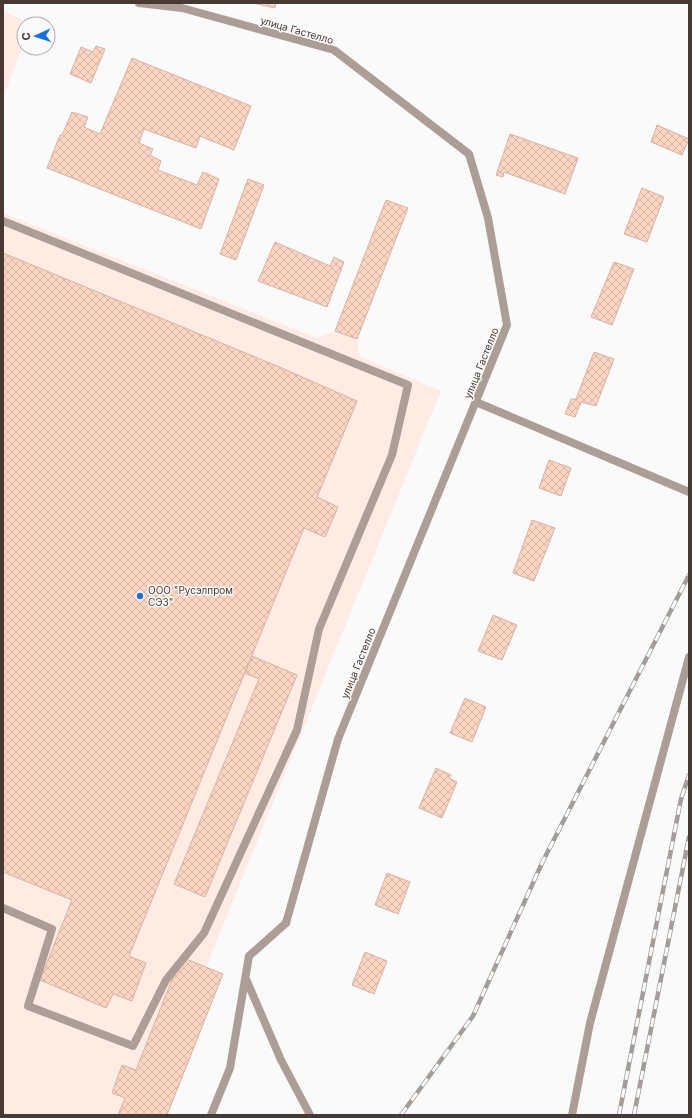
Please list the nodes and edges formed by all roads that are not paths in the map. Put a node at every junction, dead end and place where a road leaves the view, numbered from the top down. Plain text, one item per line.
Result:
1 (139, 3) edge
2 (3, 221) edge
3 (476, 402) junction
4 (689, 492) edge
5 (689, 657) edge
6 (3, 908) edge
7 (245, 978) junction
8 (211, 1115) edge
9 (310, 1115) edge
10 (572, 1115) edge

1 - 3 street, улица Гастелло
2 - 6 street
3 - 4 street
3 - 7 street, улица Гастелло
5 - 10 street
7 - 8 street
7 - 9 street

